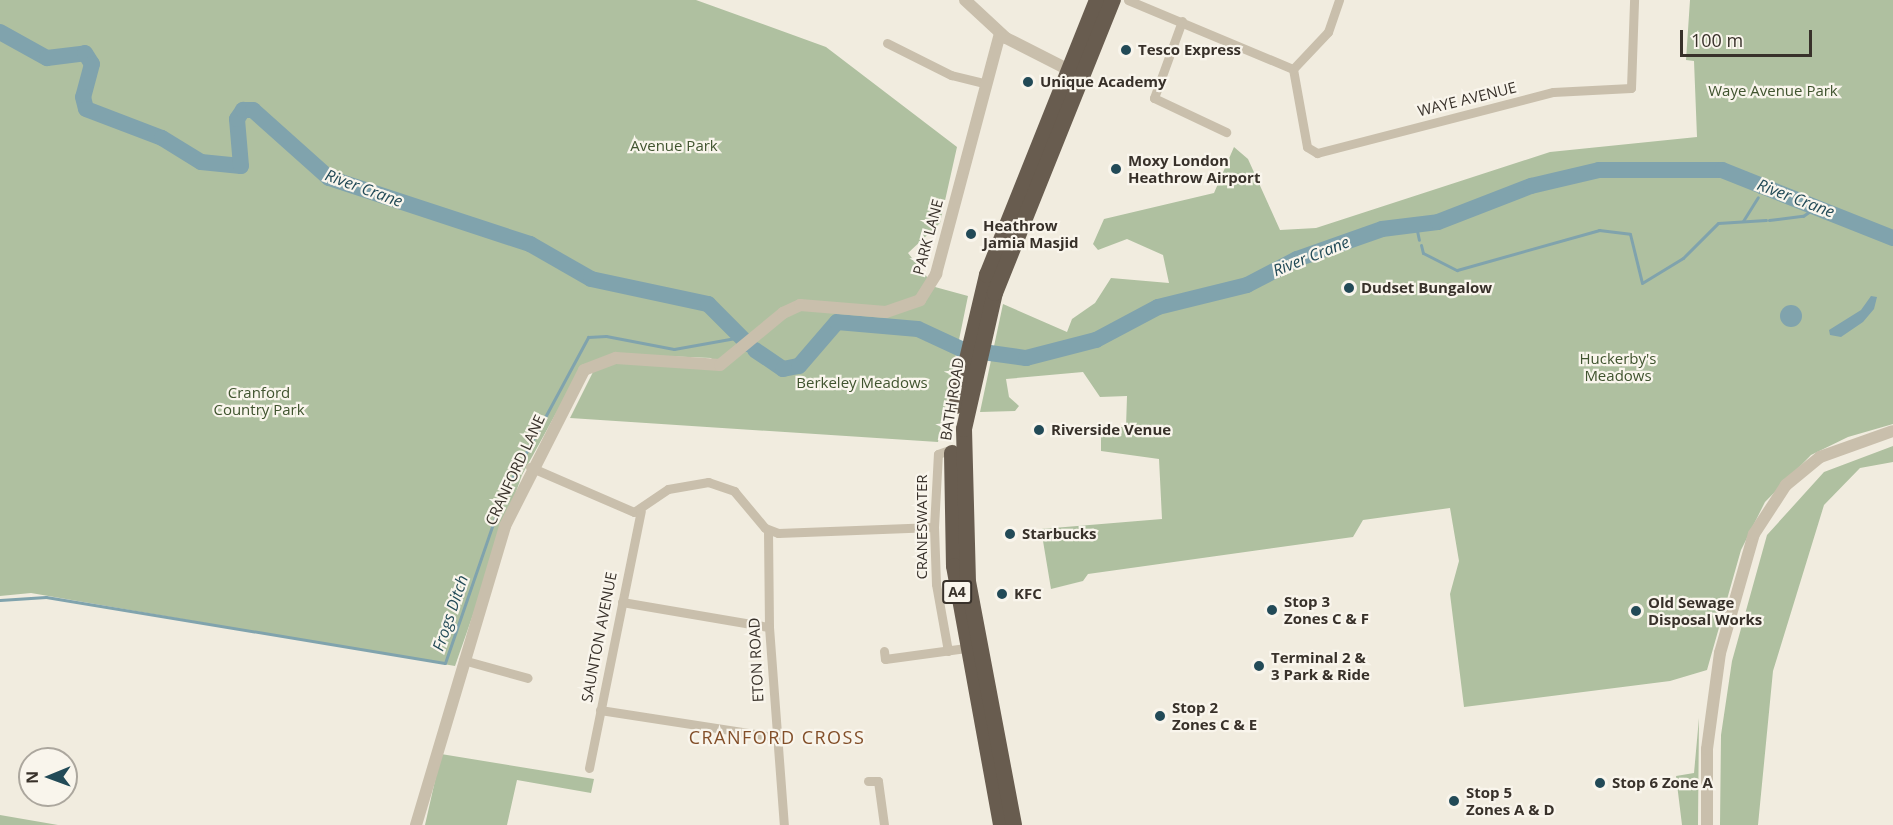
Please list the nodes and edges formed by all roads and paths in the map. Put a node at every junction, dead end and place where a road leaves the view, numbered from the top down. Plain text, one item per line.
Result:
1 (965, 0) edge
2 (1097, 0) edge
3 (1113, 0) edge
4 (1128, 0) edge
5 (1339, 0) edge
6 (1634, 0) edge
7 (1182, 21) junction
8 (1000, 33) junction
9 (887, 43) dead end
10 (1293, 69) junction
11 (1068, 70) junction
12 (983, 83) junction
13 (1226, 132) dead end
14 (978, 327) junction
15 (970, 358) junction
16 (720, 365) joint
17 (1893, 431) edge
18 (952, 449) junction
19 (530, 467) junction
20 (641, 511) junction
21 (934, 527) junction
22 (768, 531) junction
23 (622, 602) junction
24 (769, 627) junction
25 (974, 646) junction
26 (948, 651) junction
27 (885, 659) dead end
28 (463, 660) junction
29 (528, 678) dead end
30 (600, 710) junction
31 (775, 737) junction
32 (589, 768) dead end
33 (868, 781) dead end
34 (416, 825) edge
35 (784, 825) edge
36 (884, 825) edge
37 (1001, 825) edge
38 (1014, 825) edge
39 (1707, 825) edge

1 - 8 street
2 - 11 highway, BATH ROAD / A4
3 - 14 highway, BATH ROAD / A4
4 - 7 street
5 - 10 street
6 - 10 street, WAYE AVENUE
7 - 10 street
7 - 13 street
8 - 11 street
8 - 12 street, PARK LANE
9 - 12 street
11 - 14 highway, BATH ROAD / A4
12 - 16 street, PARK LANE
14 - 15 highway, BATH ROAD / A4
15 - 18 highway, BATH ROAD / A4
15 - 25 highway, BATH ROAD / A4
16 - 19 street, CRANFORD LANE
17 - 39 street
18 - 21 street, CRANESWATER
18 - 25 highway, BATH ROAD / A4
19 - 20 street
19 - 28 street, CRANFORD LANE
20 - 22 street
20 - 23 street, SAUNTON AVENUE
21 - 22 street
21 - 26 street, CRANESWATER
22 - 24 street, ETON ROAD
23 - 24 street
23 - 30 street, SAUNTON AVENUE
24 - 31 street, ETON ROAD
25 - 26 street
25 - 37 highway, BATH ROAD / A4
25 - 38 highway, BATH ROAD / A4
26 - 27 street
28 - 29 street
28 - 34 street, CRANFORD LANE
30 - 31 street
30 - 32 street, SAUNTON AVENUE
31 - 35 street, ETON ROAD
33 - 36 street

